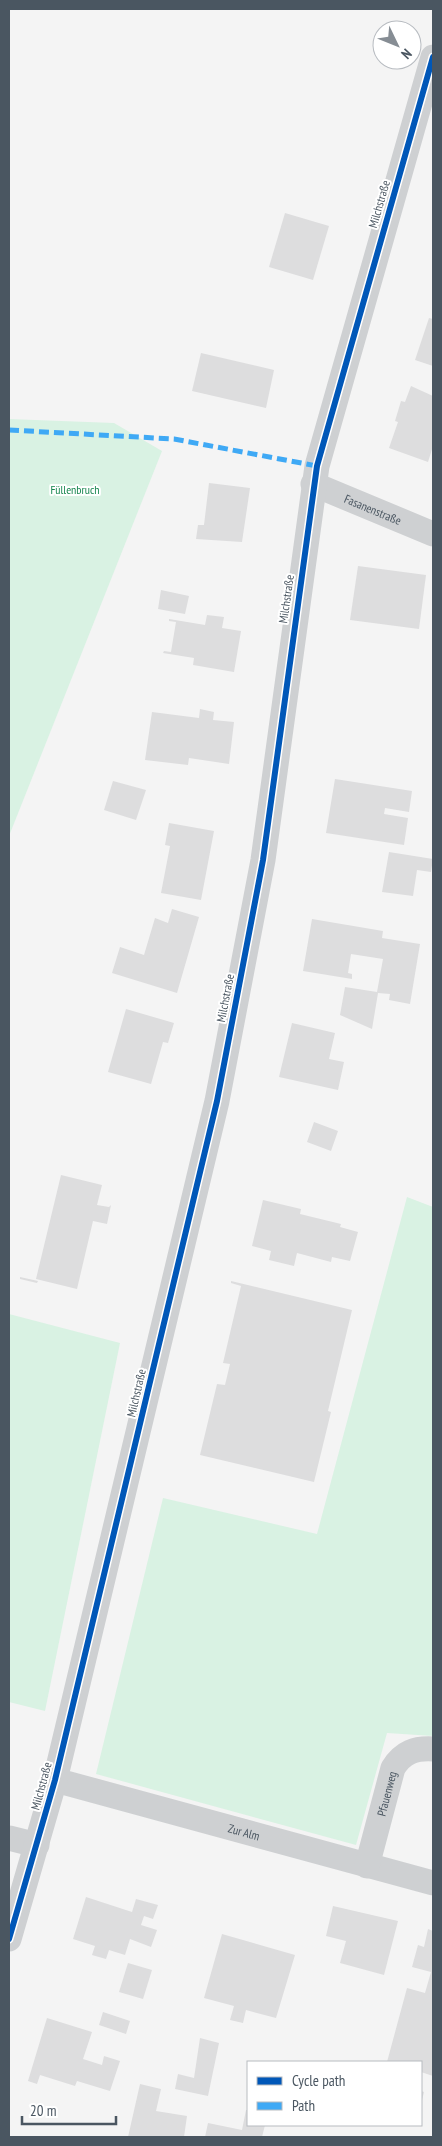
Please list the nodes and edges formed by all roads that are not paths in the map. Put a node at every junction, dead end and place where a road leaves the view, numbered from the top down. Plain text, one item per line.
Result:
1 (433, 57) edge
2 (313, 484) junction
3 (433, 534) edge
4 (433, 1749) edge
5 (55, 1780) junction
6 (9, 1838) edge
7 (37, 1845) junction
8 (367, 1866) junction
9 (433, 1884) edge
10 (9, 1939) edge

1 - 2 street, Milchstraße
2 - 3 street, Fasanenstraße
2 - 5 street, Milchstraße
4 - 8 street, Pfauenweg
5 - 7 street, Milchstraße
5 - 8 street, Zur Alm
6 - 7 street
7 - 10 street, Milchstraße
8 - 9 street, Zur Alm

